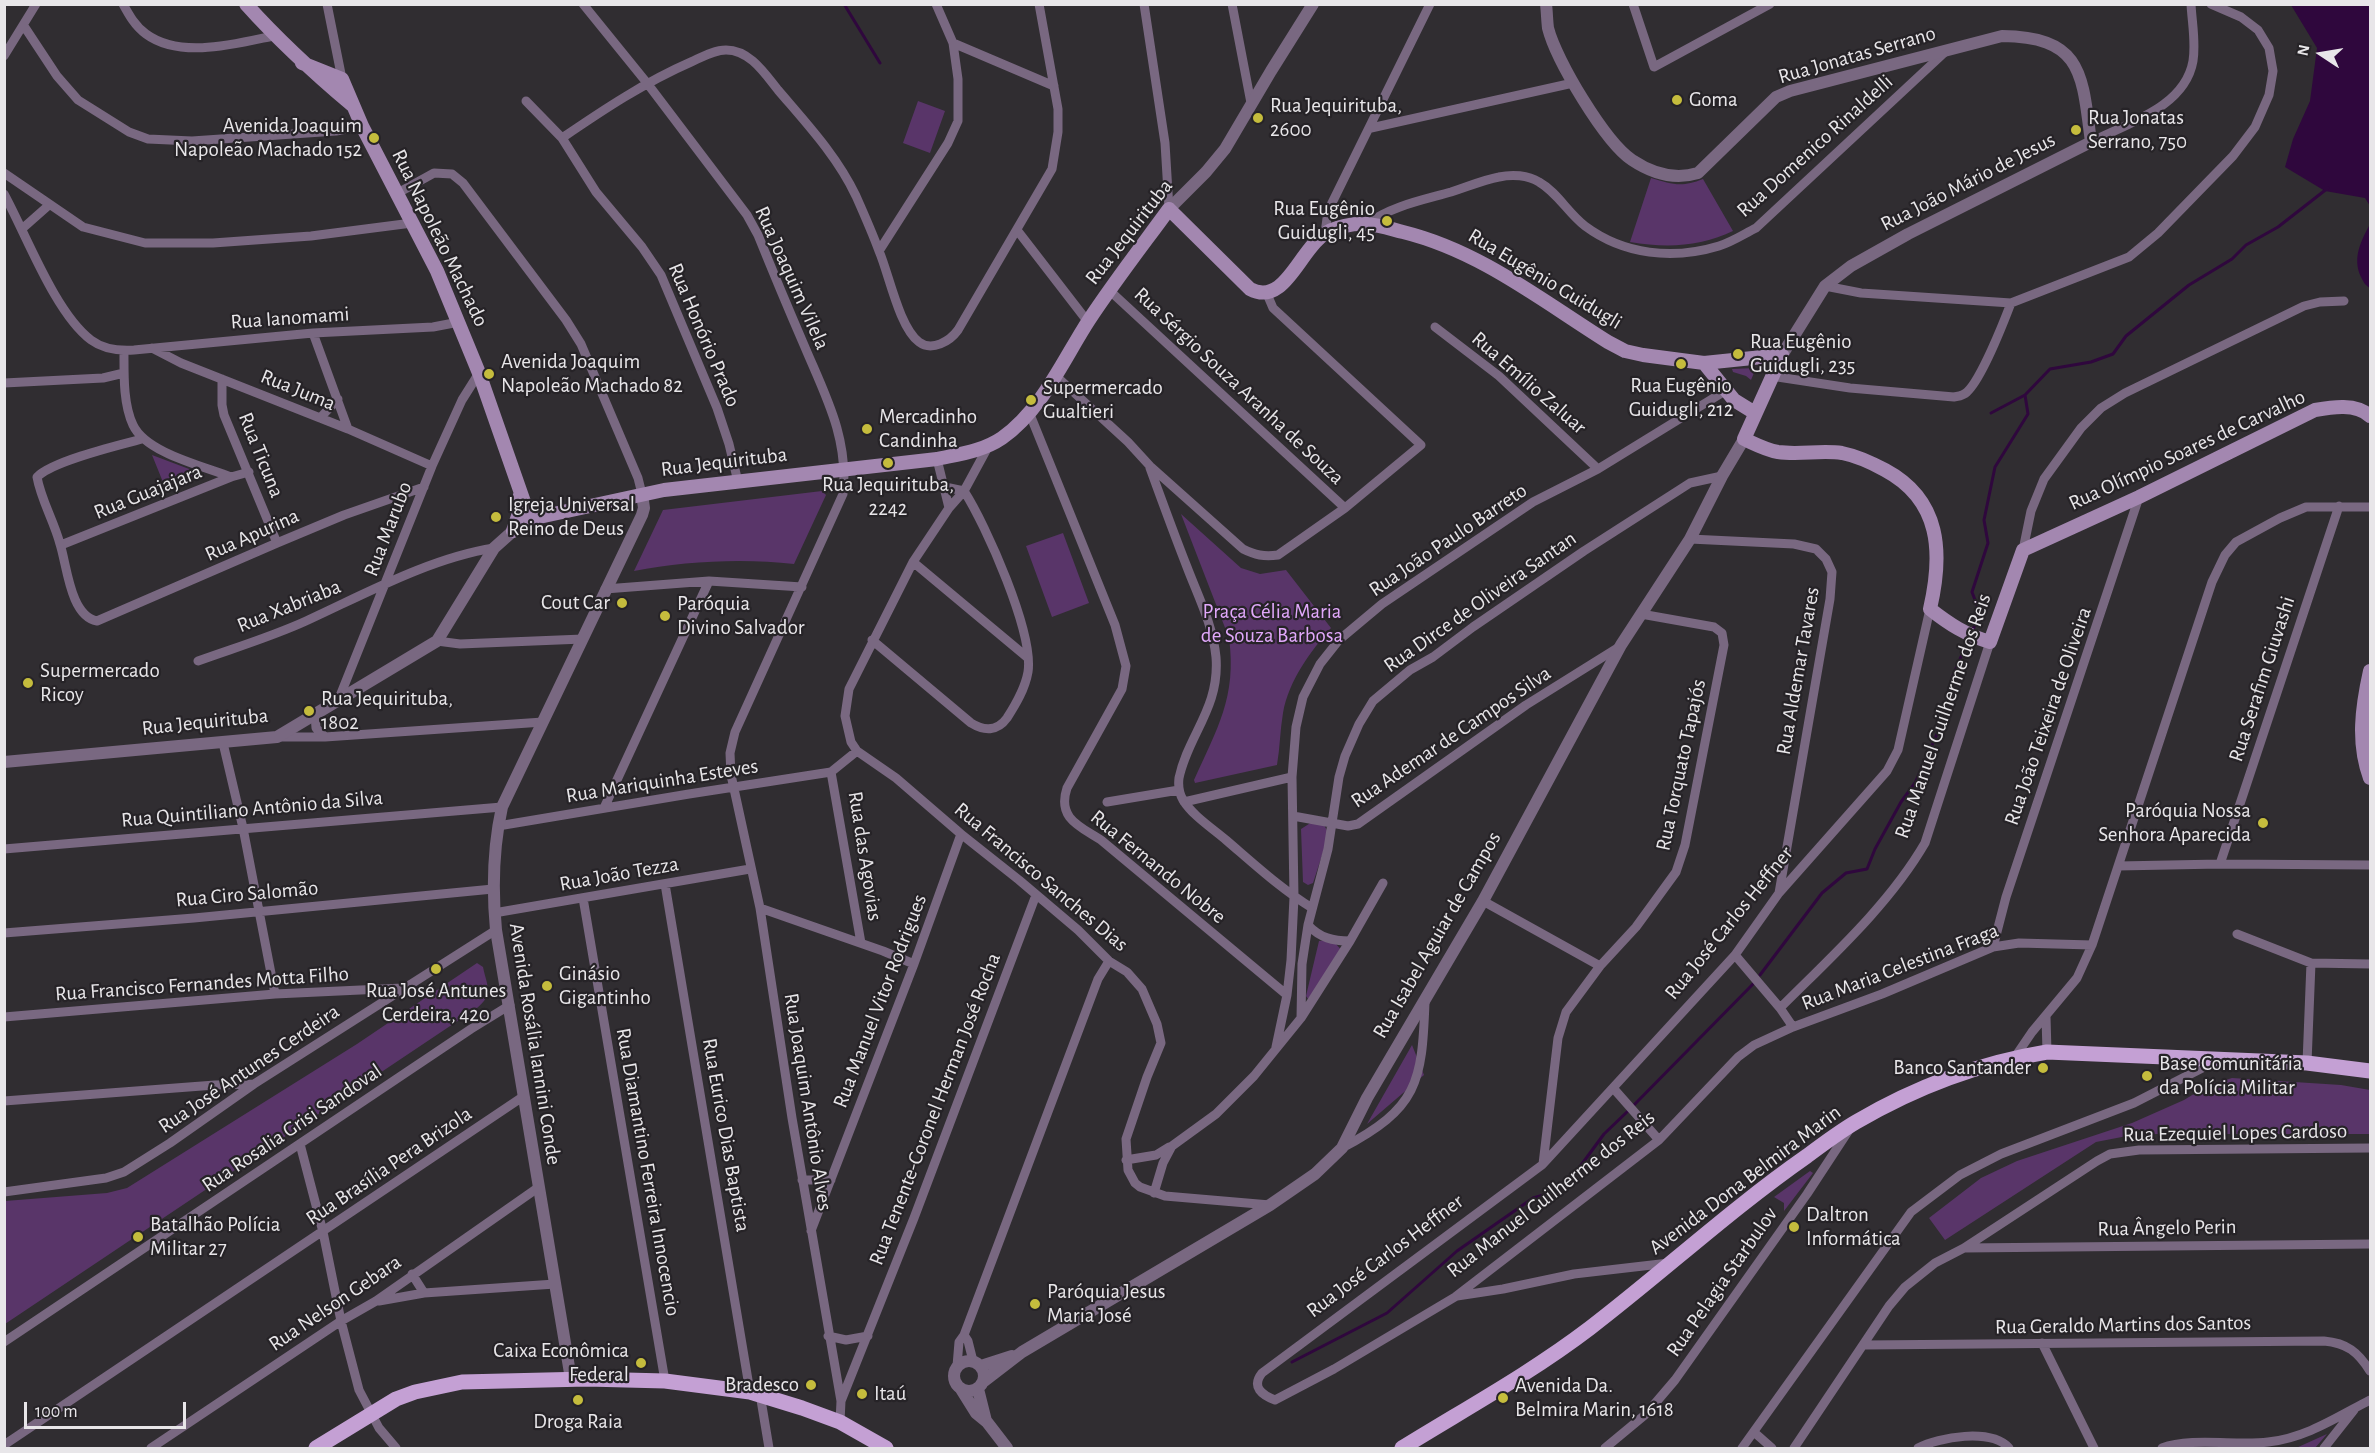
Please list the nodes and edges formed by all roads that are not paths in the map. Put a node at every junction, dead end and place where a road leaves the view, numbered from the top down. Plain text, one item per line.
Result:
1 (36, 4) edge
2 (123, 4) edge
3 (246, 4) edge
4 (327, 4) edge
5 (583, 4) edge
6 (936, 4) edge
7 (1039, 4) edge
8 (1144, 4) edge
9 (1232, 4) edge
10 (1313, 4) edge
11 (1430, 4) edge
12 (1546, 4) edge
13 (1633, 4) edge
14 (1770, 4) edge
15 (2191, 4) edge
16 (2211, 4) edge
17 (24, 26) junction
18 (273, 36) junction
19 (953, 43) junction
20 (1949, 48) junction
21 (4, 56) edge
22 (302, 63) junction
23 (342, 79) junction
24 (647, 83) junction
25 (1573, 83) junction
26 (1054, 86) junction
27 (526, 101) dead end
28 (1251, 104) junction
29 (354, 106) junction
30 (362, 126) junction
31 (1371, 128) junction
32 (562, 138) junction
33 (2091, 142) junction
34 (4, 173) edge
35 (4, 194) edge
36 (396, 194) junction
37 (49, 205) junction
38 (1170, 209) junction
39 (412, 223) junction
40 (1367, 224) junction
41 (23, 228) junction
42 (1017, 230) junction
43 (1325, 233) junction
44 (879, 251) junction
45 (1825, 286) junction
46 (1109, 290) junction
47 (1268, 294) junction
48 (2344, 301) dead end
49 (2011, 303) junction
50 (459, 322) junction
51 (1088, 322) junction
52 (1435, 327) dead end
53 (313, 333) junction
54 (152, 348) junction
55 (124, 351) junction
56 (1782, 355) junction
57 (1704, 363) junction
58 (124, 373) junction
59 (479, 373) junction
60 (1056, 376) junction
61 (1771, 376) junction
62 (222, 380) junction
63 (4, 383) edge
64 (1725, 391) junction
65 (338, 399) junction
66 (1029, 412) junction
67 (1755, 413) junction
68 (2370, 416) edge
69 (320, 418) junction
70 (348, 429) junction
71 (142, 439) junction
72 (1744, 439) junction
73 (989, 445) junction
74 (937, 459) junction
75 (432, 466) junction
76 (1150, 466) junction
77 (1598, 469) junction
78 (845, 470) junction
79 (249, 472) junction
80 (1722, 476) junction
81 (231, 477) junction
82 (738, 482) junction
83 (424, 486) junction
84 (945, 487) junction
85 (520, 490) junction
86 (964, 491) junction
87 (642, 494) junction
88 (2139, 497) junction
89 (2338, 506) junction
90 (2370, 507) edge
91 (949, 508) junction
92 (1345, 508) junction
93 (531, 519) junction
94 (513, 531) junction
95 (1690, 539) junction
96 (277, 543) junction
97 (61, 546) junction
98 (494, 548) junction
99 (2023, 550) junction
100 (913, 562) junction
101 (709, 581) junction
102 (386, 584) junction
103 (802, 586) junction
104 (605, 589) junction
105 (1930, 609) junction
106 (1641, 614) junction
107 (583, 639) junction
108 (873, 640) junction
109 (437, 641) junction
110 (1990, 642) junction
111 (1621, 645) junction
112 (1028, 658) junction
113 (198, 661) dead end
114 (2370, 671) edge
115 (338, 701) junction
116 (315, 715) junction
117 (543, 722) junction
118 (278, 737) junction
119 (325, 737) junction
120 (223, 743) junction
121 (857, 751) junction
122 (4, 762) edge
123 (831, 772) junction
124 (1292, 777) junction
125 (2370, 778) edge
126 (733, 787) junction
127 (1179, 790) junction
128 (1107, 802) dead end
129 (1185, 802) junction
130 (502, 807) junction
131 (604, 808) junction
132 (1293, 816) junction
133 (1332, 822) junction
134 (498, 826) junction
135 (243, 828) junction
136 (961, 834) junction
137 (4, 849) edge
138 (2220, 864) junction
139 (2370, 865) edge
140 (2118, 866) junction
141 (750, 869) junction
142 (1383, 883) dead end
143 (665, 884) junction
144 (493, 889) junction
145 (1779, 893) junction
146 (1036, 895) junction
147 (1294, 897) junction
148 (583, 898) junction
149 (1483, 901) junction
150 (760, 908) junction
151 (1312, 908) junction
152 (258, 910) junction
153 (494, 913) junction
154 (1308, 925) junction
155 (496, 930) junction
156 (4, 933) edge
157 (2237, 934) dead end
158 (1350, 941) junction
159 (861, 943) junction
160 (2092, 945) junction
161 (1993, 947) junction
162 (1735, 956) junction
163 (1109, 961) junction
164 (2311, 963) junction
165 (914, 964) junction
166 (2370, 964) edge
167 (1600, 966) junction
168 (403, 988) junction
169 (275, 994) junction
170 (1287, 994) junction
171 (1425, 1002) junction
172 (510, 1005) junction
173 (1780, 1008) junction
174 (4, 1017) edge
175 (2046, 1017) junction
176 (1300, 1018) junction
177 (1793, 1027) junction
178 (1276, 1047) junction
179 (2047, 1052) junction
180 (2015, 1057) junction
181 (2219, 1059) junction
182 (2307, 1063) junction
183 (2370, 1066) edge
184 (2348, 1067) junction
185 (2370, 1071) edge
186 (254, 1084) junction
187 (1614, 1089) junction
188 (524, 1096) junction
189 (4, 1101) edge
190 (1854, 1123) junction
191 (1659, 1140) junction
192 (300, 1144) junction
193 (1172, 1146) junction
194 (1342, 1148) junction
195 (2370, 1148) edge
196 (1126, 1160) junction
197 (1542, 1165) junction
198 (802, 1180) junction
199 (831, 1180) junction
200 (539, 1187) junction
201 (4, 1192) edge
202 (1154, 1193) junction
203 (1270, 1205) junction
204 (323, 1232) junction
205 (811, 1232) junction
206 (2370, 1244) edge
207 (1964, 1248) junction
208 (1669, 1263) junction
209 (412, 1274) junction
210 (555, 1284) junction
211 (424, 1293) junction
212 (1455, 1297) junction
213 (376, 1301) junction
214 (341, 1321) junction
215 (964, 1335) junction
216 (828, 1336) junction
217 (868, 1336) junction
218 (4, 1342) edge
219 (2042, 1343) junction
220 (1864, 1345) junction
221 (1022, 1352) junction
222 (977, 1363) junction
223 (957, 1366) junction
224 (2370, 1371) edge
225 (571, 1379) junction
226 (665, 1381) junction
227 (980, 1386) junction
228 (961, 1389) junction
229 (755, 1393) junction
230 (1275, 1400) joint
231 (2370, 1400) edge
232 (841, 1401) junction
233 (2356, 1407) junction
234 (371, 1415) junction
235 (840, 1422) junction
236 (987, 1422) junction
237 (1755, 1433) junction
238 (4, 1445) edge
239 (2266, 1445) edge
240 (327, 1446) edge
241 (151, 1449) edge
242 (396, 1449) edge
243 (769, 1449) edge
244 (886, 1449) edge
245 (1007, 1449) edge
246 (1402, 1449) edge
247 (1605, 1449) edge
248 (1742, 1449) edge
249 (1772, 1449) edge
250 (1794, 1449) edge
251 (1918, 1449) edge
252 (2009, 1449) edge
253 (2094, 1449) edge
254 (2162, 1449) edge
255 (2324, 1449) edge

1 - 17 street
2 - 18 street
3 - 18 main road
4 - 23 street
5 - 24 street, Rua Joaquim Vilela
6 - 19 street
7 - 26 street
8 - 38 street
9 - 28 street
10 - 28 street, Rua Jequirituba
11 - 31 street
12 - 25 street, Rua Jonatas Serrano
13 - 14 street
15 - 33 street, Rua João Mário de Jesus
16 - 49 street
17 - 21 street
17 - 30 street
18 - 22 main road
19 - 26 street
19 - 44 street
20 - 25 street, Rua Jonatas Serrano
20 - 33 street, Rua Jonatas Serrano
20 - 40 street, Rua Domenico Rinaldelli
22 - 23 main road
22 - 29 main road
23 - 29 main road, Rua Napoleão Machado
24 - 32 street
24 - 44 street
24 - 78 street, Rua Joaquim Vilela
25 - 31 street
26 - 42 street
27 - 32 street, Rua Honório Prado
28 - 38 street, Rua Jequirituba
29 - 30 main road, Rua Napoleão Machado
30 - 36 main road, Rua Napoleão Machado
31 - 43 street
32 - 82 street, Rua Honório Prado
33 - 45 street, Rua João Mário de Jesus
34 - 37 street
35 - 41 street
36 - 39 main road, Rua Napoleão Machado
36 - 87 street
37 - 39 street
37 - 41 street
38 - 46 main road, Rua Jequirituba
38 - 47 main road
39 - 50 main road, Rua Napoleão Machado
40 - 43 main road
40 - 57 main road, Rua Eugênio Guidugli
41 - 55 street
42 - 44 street
42 - 51 street
43 - 47 main road
45 - 49 street
45 - 56 street, Rua João Mário de Jesus
46 - 51 main road, Rua Jequirituba
46 - 92 street, Rua Sérgio Souza Aranha de Souza
47 - 92 street
48 - 99 street, Rua Manuel Guilherme dos Reis
49 - 61 street
50 - 53 street, Rua Ianomami
50 - 59 main road, Rua Napoleão Machado
51 - 60 main road, Rua Jequirituba
52 - 77 street, Rua Emílio Zaluar
53 - 54 street, Rua Ianomami
53 - 65 street
54 - 55 street, Rua Ianomami
54 - 62 street, Rua Juma
55 - 58 street
56 - 57 main road, Rua Eugênio Guidugli
56 - 61 main road, Rua João Mário de Jesus
57 - 64 main road
58 - 63 street
58 - 71 street
59 - 75 street, Rua Marubo
59 - 85 main road, Rua Napoleão Machado
60 - 66 main road, Rua Jequirituba
60 - 76 street
61 - 67 main road, Rua João Mário de Jesus
62 - 69 street, Rua Juma
62 - 79 street, Rua Ticuna
64 - 67 main road
64 - 77 street, Rua João Paulo Barreto
65 - 69 street
65 - 70 street
66 - 73 main road, Rua Jequirituba
66 - 170 street, Rua Fernando Nobre
67 - 72 main road, Rua Isabel Aguiar de Campos
68 - 88 main road, Rua Olímpio Soares de Carvalho
69 - 70 street, Rua Juma
70 - 75 street, Rua Juma
71 - 81 street
71 - 97 street
72 - 80 street, Rua Isabel Aguiar de Campos
72 - 105 main road, Rua José Carlos Heffner
73 - 74 main road, Rua Jequirituba
73 - 86 street
74 - 78 main road, Rua Jequirituba
74 - 84 street
75 - 83 street, Rua Marubo
76 - 92 street
76 - 127 street
77 - 124 street, Rua João Paulo Barreto
78 - 82 main road, Rua Jequirituba
78 - 103 street, Rua Joaquim Vilela
79 - 81 street, Rua Guajajara
79 - 96 street, Rua Ticuna
80 - 95 street, Rua Isabel Aguiar de Campos
80 - 133 street, Rua Dirce de Oliveira Santan
81 - 97 street, Rua Guajajara
82 - 87 main road, Rua Jequirituba
83 - 96 street, Rua Apurina
83 - 102 street, Rua Marubo
84 - 86 street
84 - 91 street
85 - 93 main road, Rua Napoleão Machado
85 - 94 main road
86 - 91 street
86 - 112 street
87 - 93 main road, Rua Jequirituba
87 - 104 street, Avenida Rosália Iannini Conde
88 - 99 main road, Rua Olímpio Soares de Carvalho
88 - 161 street, Rua João Teixeira de Oliveira
89 - 90 street
89 - 138 street, Rua Serafim Giuvashi
89 - 140 street
91 - 100 street
93 - 94 street, Rua Jequirituba
94 - 98 street, Rua Jequirituba
95 - 106 street, Rua Isabel Aguiar de Campos
95 - 145 street, Rua Aldemar Tavares
96 - 97 street, Rua Apurina
98 - 102 street, Rua Xabriaba
98 - 109 street, Rua Jequirituba
99 - 110 main road, Rua Manuel Guilherme dos Reis
100 - 108 street
100 - 112 street
101 - 103 street
101 - 104 street
101 - 131 street
102 - 113 street, Rua Xabriaba
102 - 115 street, Rua Marubo
103 - 126 street, Rua Joaquim Antônio Alves
104 - 107 street, Avenida Rosália Iannini Conde
105 - 110 main road
105 - 145 street, Rua José Carlos Heffner
106 - 111 street, Rua Isabel Aguiar de Campos
106 - 167 street, Rua Torquato Tapajós
107 - 109 street
107 - 117 street, Avenida Rosália Iannini Conde
108 - 112 street
108 - 121 street
109 - 115 street, Rua Jequirituba
110 - 173 street, Rua Manuel Guilherme dos Reis
111 - 133 street, Rua Ademar de Campos Silva
111 - 149 street, Rua Isabel Aguiar de Campos
114 - 125 main road
115 - 116 street, Rua Jequirituba
116 - 118 street, Rua Jequirituba
116 - 119 street
117 - 119 street
117 - 130 street, Avenida Rosália Iannini Conde
118 - 119 street
118 - 120 street, Rua Jequirituba
120 - 122 street, Rua Jequirituba
120 - 135 street
121 - 123 street, Rua das Agovias
121 - 136 street, Rua Francisco Sanches Dias
123 - 126 street, Rua Mariquinha Esteves
123 - 159 street, Rua das Agovias
124 - 129 street
124 - 132 street, Rua João Paulo Barreto
126 - 131 street, Rua Mariquinha Esteves
126 - 141 street, Rua Joaquim Antônio Alves
127 - 128 street
127 - 129 street
129 - 147 street
130 - 134 street, Avenida Rosália Iannini Conde
130 - 135 street, Rua Quintiliano Antônio da Silva
131 - 134 street, Rua Mariquinha Esteves
132 - 133 street, Rua Ademar de Campos Silva
132 - 147 street, Rua João Paulo Barreto
133 - 151 street
134 - 144 street, Avenida Rosália Iannini Conde
135 - 137 street, Rua Quintiliano Antônio da Silva
135 - 152 street
136 - 146 street, Rua Francisco Sanches Dias
136 - 165 street, Rua Manuel Vitor Rodrigues
138 - 139 street
138 - 140 street
140 - 160 street
141 - 143 street, Rua João Tezza
141 - 150 street, Rua Joaquim Antônio Alves
142 - 158 street
143 - 148 street, Rua João Tezza
143 - 229 street, Rua Eurico Dias Baptista
144 - 152 street, Rua Ciro Salomão
144 - 153 street, Avenida Rosália Iannini Conde
145 - 162 street, Rua José Carlos Heffner
146 - 163 street, Rua Francisco Sanches Dias
146 - 217 street, Rua Tenente-Coronel Herman José Rocha
147 - 151 street
147 - 170 street, Rua João Paulo Barreto
148 - 153 street, Rua João Tezza
148 - 226 street, Rua Diamantino Ferreira Innocencio
149 - 167 street
149 - 171 street, Rua Isabel Aguiar de Campos
150 - 159 street
150 - 198 street, Rua Joaquim Antônio Alves
151 - 154 street
152 - 156 street, Rua Ciro Salomão
152 - 169 street
153 - 155 street, Avenida Rosália Iannini Conde
154 - 158 street
154 - 176 street
155 - 168 street, Rua José Antunes Cerdeira
155 - 172 street, Avenida Rosália Iannini Conde
157 - 164 street
158 - 176 street
159 - 165 street
160 - 161 street, Rua Maria Celestina Fraga
160 - 175 street
161 - 177 street, Rua Maria Celestina Fraga
162 - 173 street
162 - 187 street, Rua José Carlos Heffner
163 - 196 street, Rua Francisco Sanches Dias
163 - 215 street
164 - 166 street
164 - 182 street
165 - 199 street, Rua Manuel Vitor Rodrigues
167 - 197 street, Rua Torquato Tapajós
168 - 169 street, Rua Francisco Fernandes Motta Filho
168 - 186 street, Rua José Antunes Cerdeira
169 - 174 street, Rua Francisco Fernandes Motta Filho
170 - 178 street, Rua João Paulo Barreto
171 - 194 street, Rua Isabel Aguiar de Campos
171 - 194 street
172 - 188 street, Avenida Rosália Iannini Conde
172 - 192 street, Rua Rosalia Grisi Sandoval
173 - 177 street
175 - 179 street
175 - 180 street
176 - 178 street
177 - 191 street, Rua Manuel Guilherme dos Reis
178 - 193 street
179 - 180 main road, Avenida Dona Belmira Marin
179 - 181 main road, Avenida Dona Belmira Marin
180 - 190 main road, Avenida Dona Belmira Marin
181 - 182 main road, Avenida Dona Belmira Marin
181 - 237 street
182 - 184 main road, Avenida Dona Belmira Marin
183 - 184 main road
184 - 185 main road, Avenida Dona Belmira Marin
186 - 189 street
186 - 201 street, Rua José Antunes Cerdeira
187 - 191 street
187 - 197 street, Rua José Carlos Heffner
188 - 200 street, Avenida Rosália Iannini Conde
188 - 204 street, Rua Brasília Pera Brizola
190 - 208 main road, Avenida Dona Belmira Marin
190 - 247 street, Rua Pelagia Starbulov
191 - 212 street, Rua Manuel Guilherme dos Reis
192 - 204 street
192 - 218 street, Rua Rosalia Grisi Sandoval
193 - 196 street
193 - 202 street
194 - 203 street, Rua Isabel Aguiar de Campos
195 - 207 street, Rua Ezequiel Lopes Cardoso
196 - 202 street
197 - 230 street, Rua José Carlos Heffner
198 - 199 street
198 - 205 street, Rua Joaquim Antônio Alves
199 - 205 street, Rua Manuel Vitor Rodrigues
200 - 209 street, Rua Nelson Gebara
200 - 210 street, Avenida Rosália Iannini Conde
202 - 203 street
203 - 221 street, Rua Isabel Aguiar de Campos
204 - 214 street
204 - 238 street, Rua Brasília Pera Brizola
205 - 216 street, Rua Joaquim Antônio Alves
206 - 207 street, Rua Ângelo Perin
207 - 220 street, Rua Ezequiel Lopes Cardoso
208 - 212 street
208 - 246 main road, Avenida Dona Belmira Marin
209 - 211 street
209 - 213 street, Rua Nelson Gebara
210 - 211 street
210 - 225 street, Avenida Rosália Iannini Conde
211 - 213 street
212 - 230 street, Rua Manuel Guilherme dos Reis
213 - 214 street, Rua Nelson Gebara
214 - 234 street
214 - 241 street, Rua Nelson Gebara
215 - 222 street
215 - 223 street
216 - 217 street
216 - 232 street, Rua Joaquim Antônio Alves
217 - 232 street, Rua Tenente-Coronel Herman José Rocha
219 - 220 street, Rua Geraldo Martins dos Santos
219 - 224 street, Rua Geraldo Martins dos Santos
219 - 253 street
220 - 250 street, Rua Ezequiel Lopes Cardoso
221 - 222 street, Rua Isabel Aguiar de Campos
221 - 227 street, Rua Isabel Aguiar de Campos
222 - 223 street
222 - 227 street
223 - 228 street
225 - 226 main road
225 - 234 main road
226 - 229 main road
227 - 228 street
227 - 236 street
228 - 236 street
229 - 235 main road
229 - 243 street, Rua Eurico Dias Baptista
231 - 233 street
232 - 235 street, Rua Joaquim Antônio Alves
233 - 239 street
233 - 255 street
234 - 240 main road
234 - 242 street
235 - 244 main road
236 - 245 street
237 - 248 street
237 - 249 street
239 - 254 street
251 - 252 street

